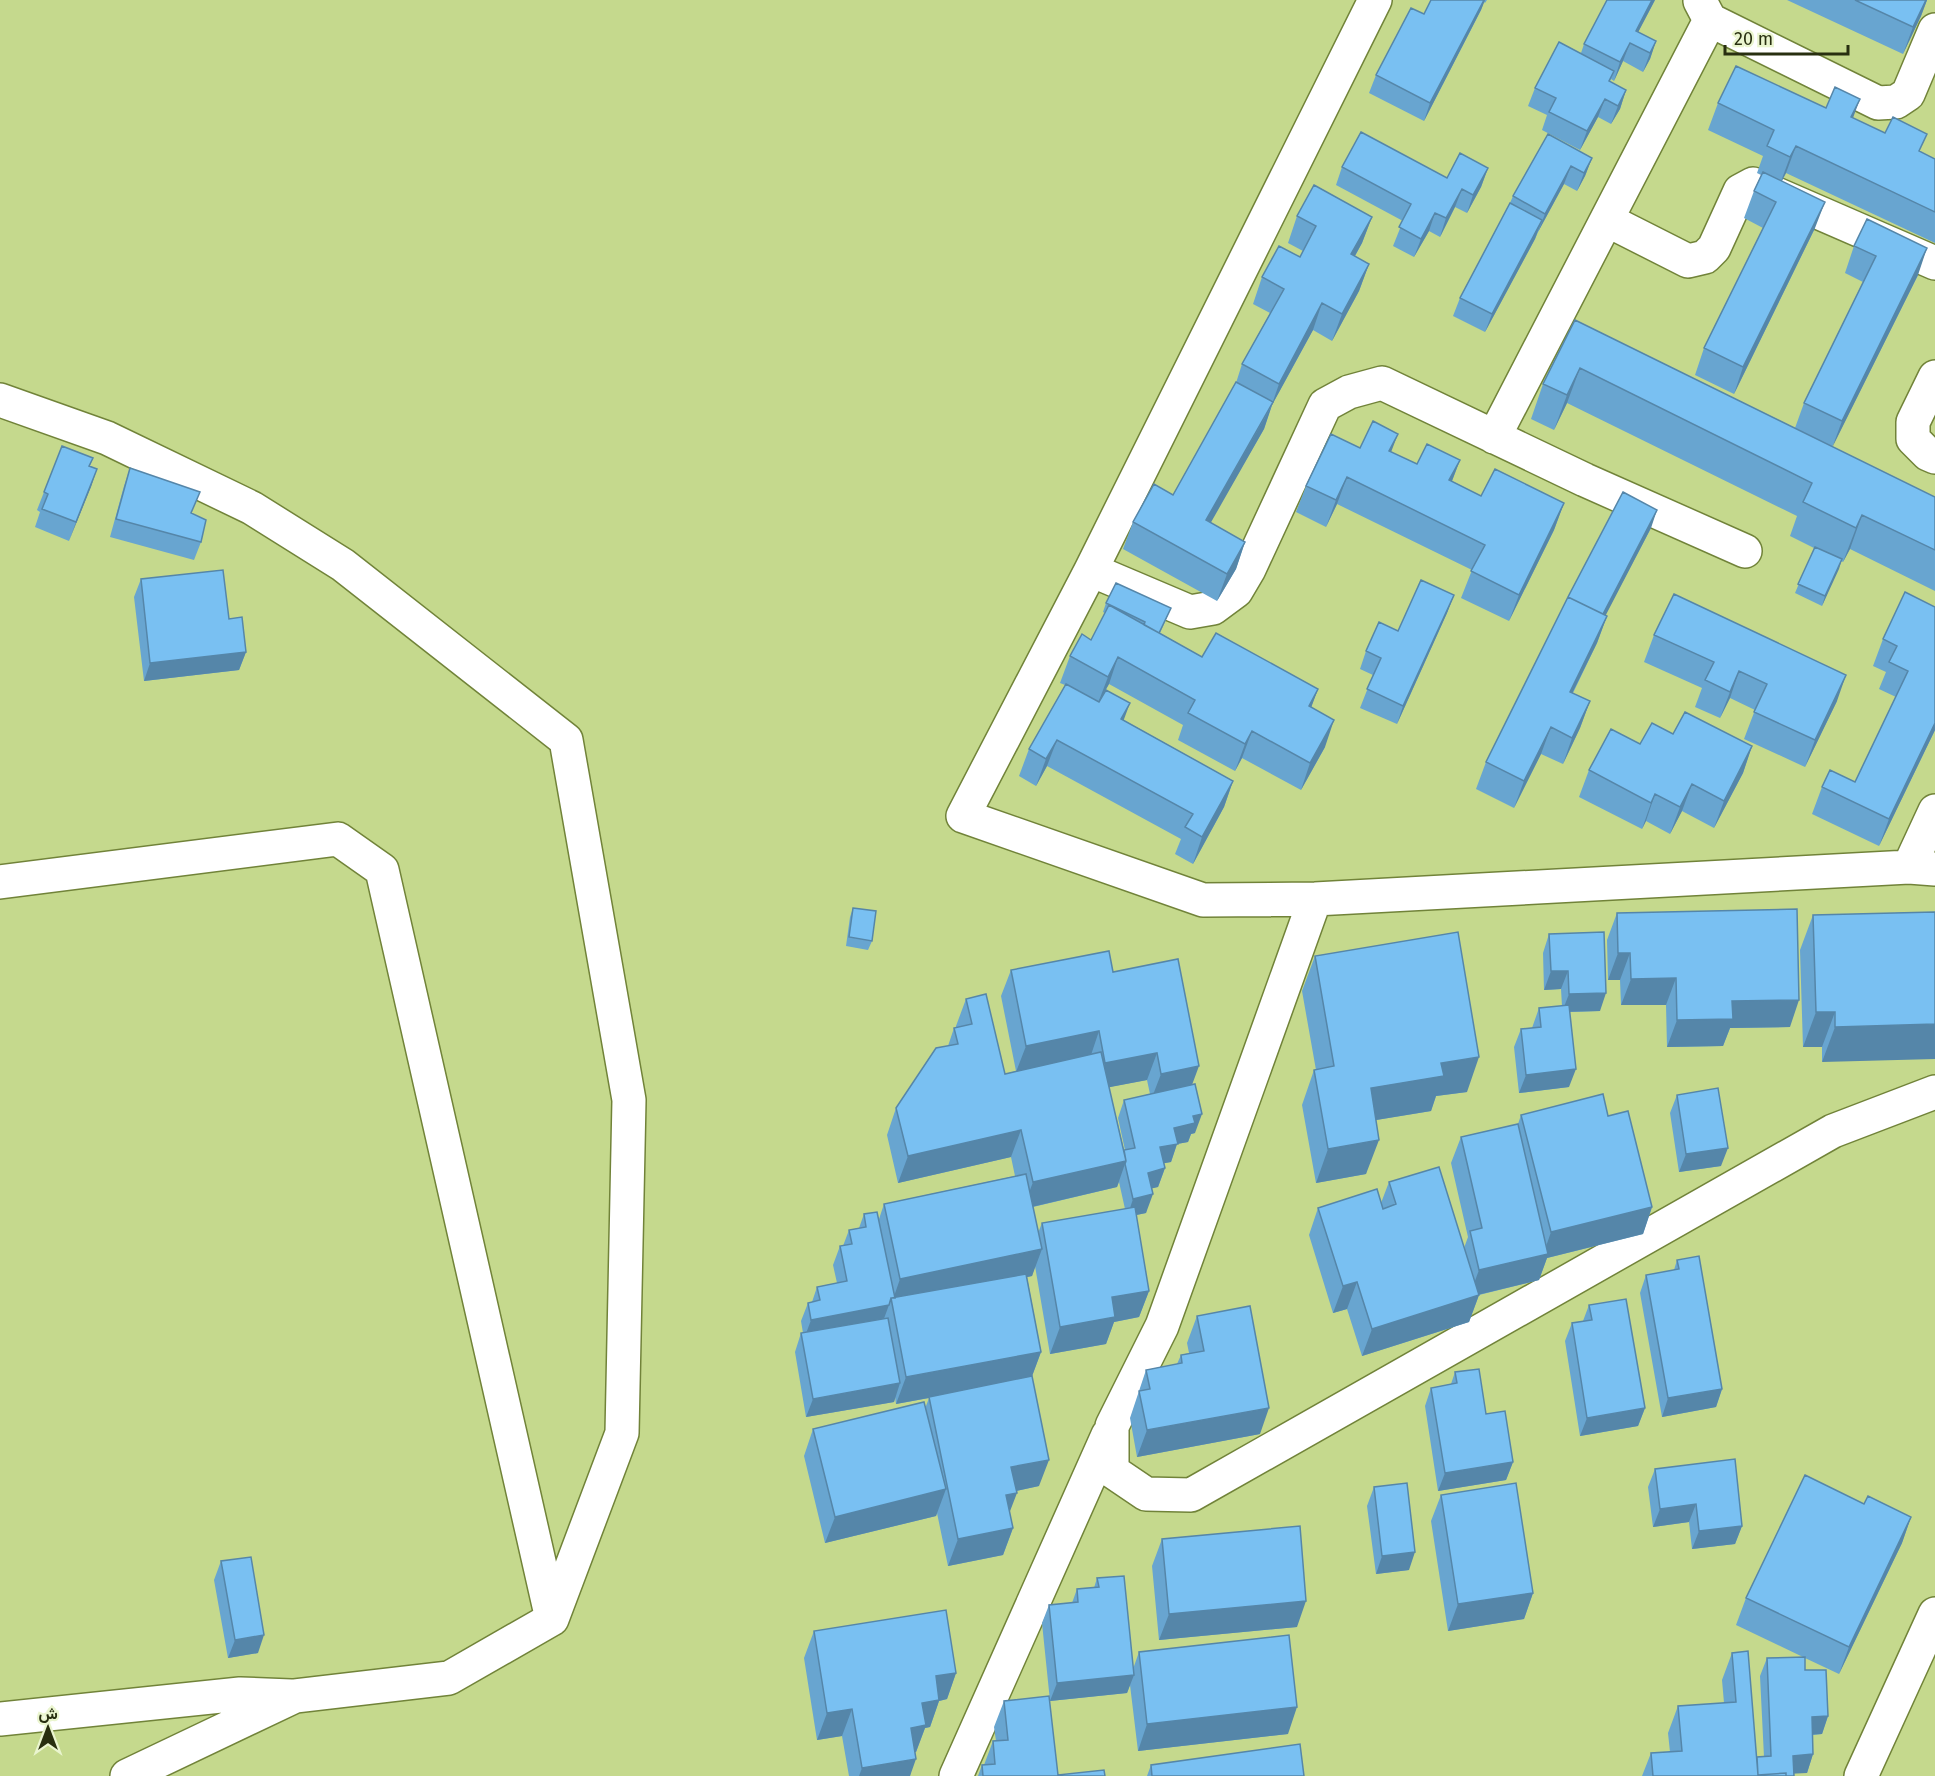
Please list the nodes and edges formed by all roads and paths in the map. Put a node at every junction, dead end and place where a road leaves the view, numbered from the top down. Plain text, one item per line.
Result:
1 (1375, 0) edge
2 (1705, 10) edge
3 (1935, 30) edge
4 (1607, 219) junction
5 (1935, 263) edge
6 (1935, 377) edge
7 (0, 400) edge
8 (1494, 437) junction
9 (1935, 457) edge
10 (1745, 551) dead end
11 (1091, 570) junction
12 (1935, 810) edge
13 (1922, 868) edge
14 (0, 882) edge
15 (1315, 898) junction
16 (1935, 1092) edge
17 (1112, 1426) junction
18 (1935, 1614) edge
19 (552, 1619) junction
20 (1924, 1670) edge
21 (295, 1696) junction
22 (0, 1719) edge
23 (126, 1776) edge
24 (956, 1776) edge
25 (1861, 1776) edge

1 - 11 street
2 - 3 street
2 - 4 street
4 - 5 street
4 - 8 street
6 - 9 street
7 - 19 street
8 - 10 street
8 - 11 street
11 - 15 street
12 - 13 street
13 - 15 street
14 - 19 street
15 - 17 street
16 - 17 street
17 - 24 street
18 - 20 street
19 - 21 street
20 - 25 street
21 - 22 street
21 - 23 street

